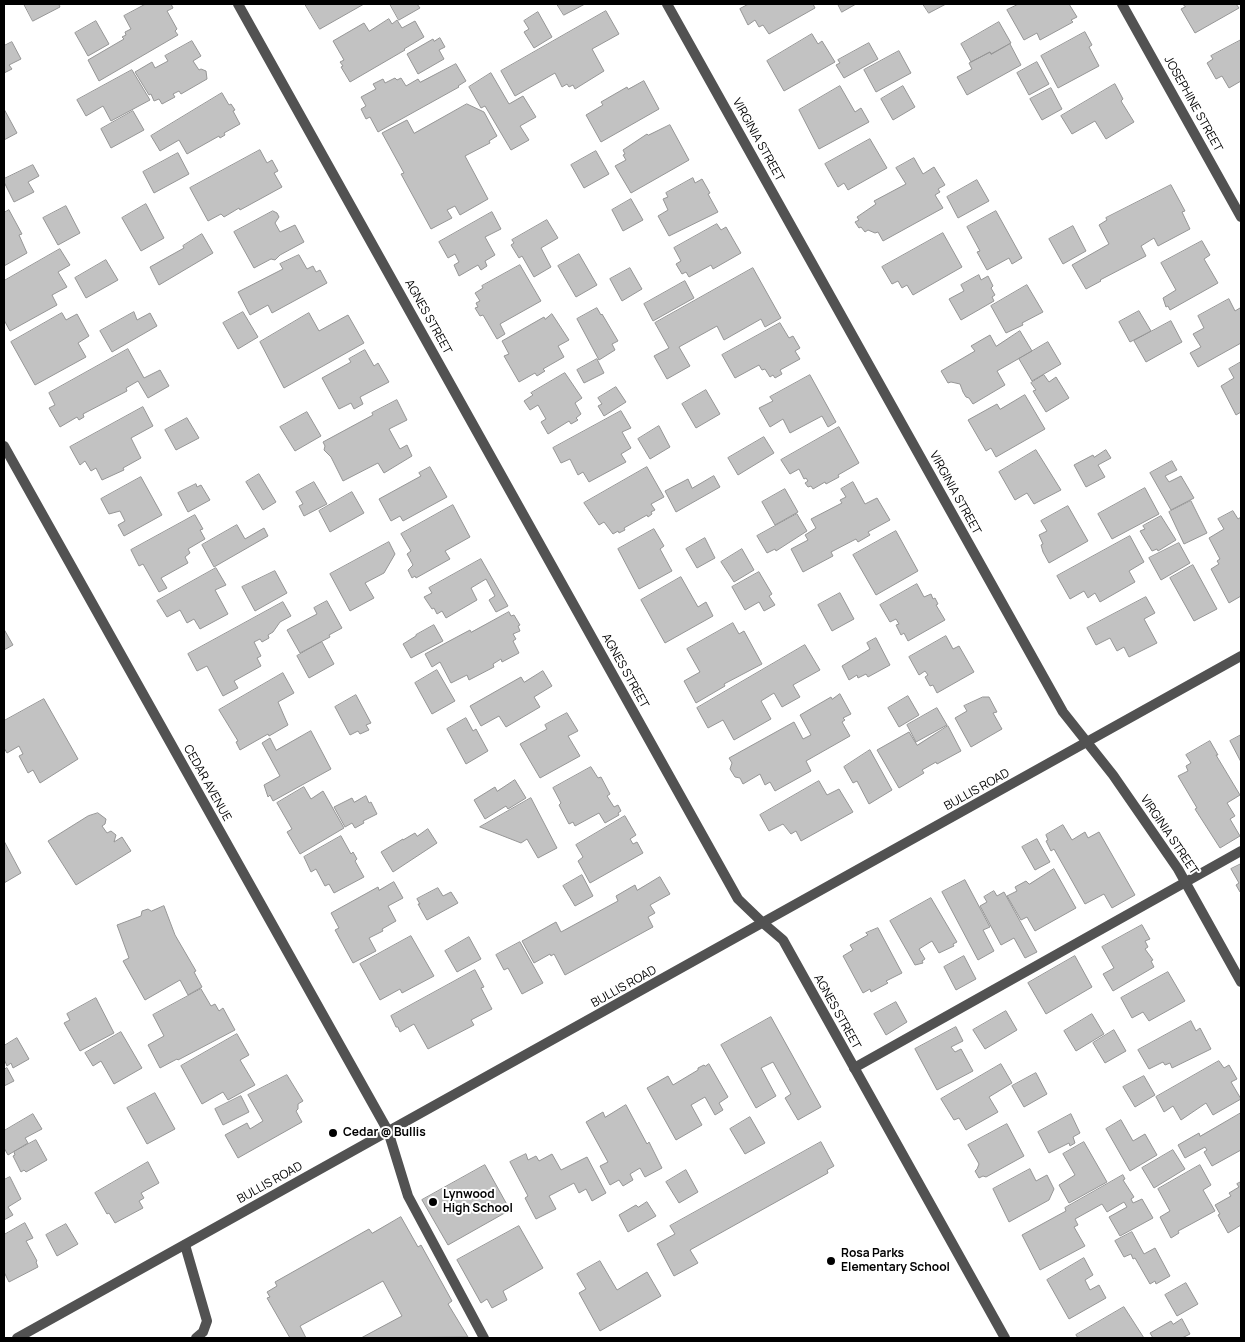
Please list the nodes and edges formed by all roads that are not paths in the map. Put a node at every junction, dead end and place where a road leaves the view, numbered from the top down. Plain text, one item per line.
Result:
1 (238, 4) edge
2 (668, 4) edge
3 (1122, 4) edge
4 (1241, 217) edge
5 (4, 446) edge
6 (1241, 656) edge
7 (1087, 742) junction
8 (1241, 851) edge
9 (1186, 882) junction
10 (763, 923) junction
11 (1241, 982) edge
12 (854, 1068) junction
13 (388, 1132) junction
14 (185, 1245) junction
15 (18, 1338) edge
16 (196, 1338) edge
17 (484, 1338) edge
18 (1005, 1338) edge

1 - 10 street, AGNES STREET
2 - 7 street, VIRGINIA STREET
3 - 4 street, JOSEPHINE STREET
5 - 13 street, CEDAR AVENUE
6 - 7 street, BULLIS ROAD
7 - 9 street, VIRGINIA STREET
7 - 10 street, BULLIS ROAD
8 - 9 street
9 - 11 street, VIRGINIA STREET
9 - 12 street
10 - 12 street, AGNES STREET
10 - 13 street, BULLIS ROAD
12 - 18 street, AGNES STREET
13 - 14 street, BULLIS ROAD
13 - 17 street, CEDAR AVENUE
14 - 15 street, BULLIS ROAD
14 - 16 street

